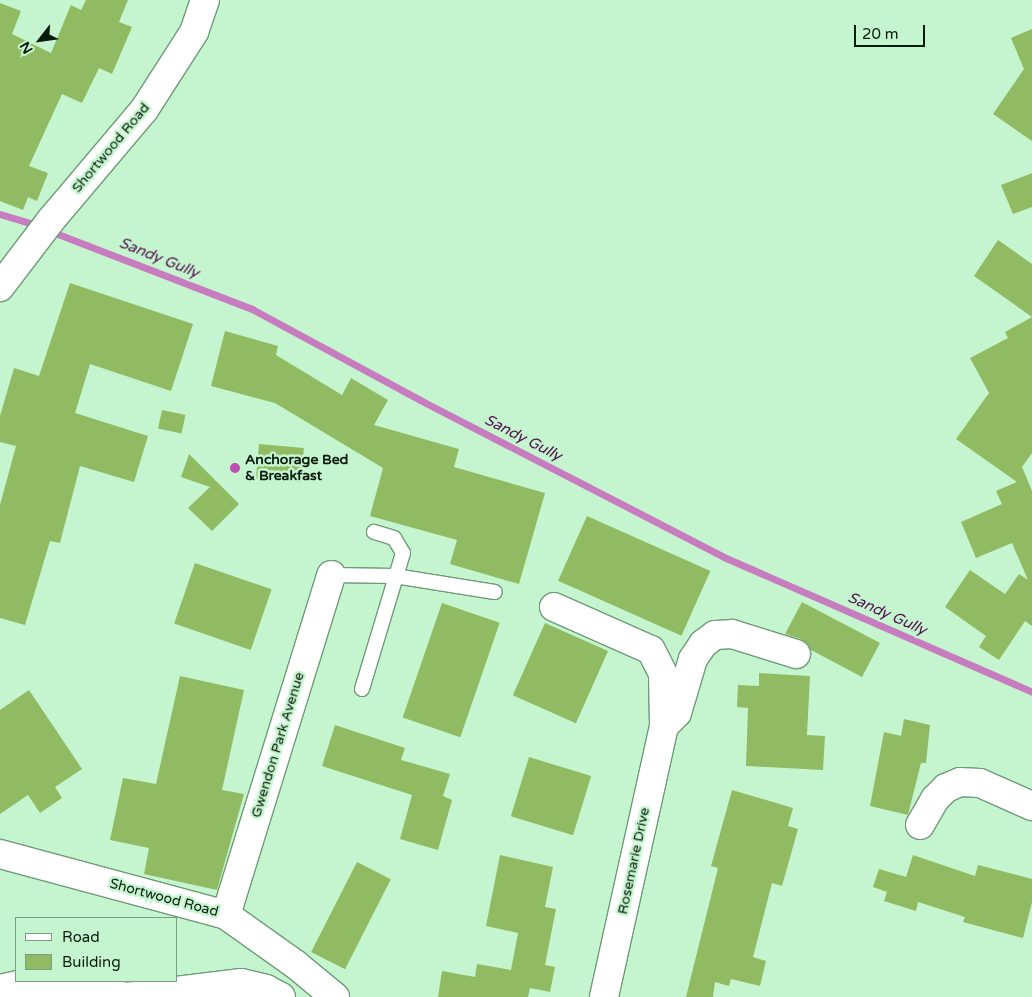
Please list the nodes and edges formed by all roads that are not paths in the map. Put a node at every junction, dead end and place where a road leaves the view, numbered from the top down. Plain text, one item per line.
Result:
1 (205, 0) edge
2 (0, 287) edge
3 (374, 532) dead end
4 (331, 575) joint
5 (396, 576) junction
6 (496, 592) dead end
7 (554, 607) dead end
8 (796, 654) dead end
9 (362, 689) dead end
10 (664, 726) junction
11 (1032, 806) edge
12 (920, 825) dead end
13 (0, 854) edge
14 (226, 915) junction
15 (0, 989) edge
16 (208, 993) edge
17 (281, 997) edge
18 (335, 997) edge
19 (604, 997) edge

1 - 2 street, Shortwood Road
3 - 5 lane
4 - 5 lane
4 - 14 street, Gwendon Park Avenue
5 - 6 lane
5 - 9 lane
7 - 10 street
8 - 10 street
10 - 19 street, Rosemarie Drive
11 - 12 street
13 - 14 street, Shortwood Road
14 - 18 street, Shortwood Road
15 - 16 street
16 - 17 street

